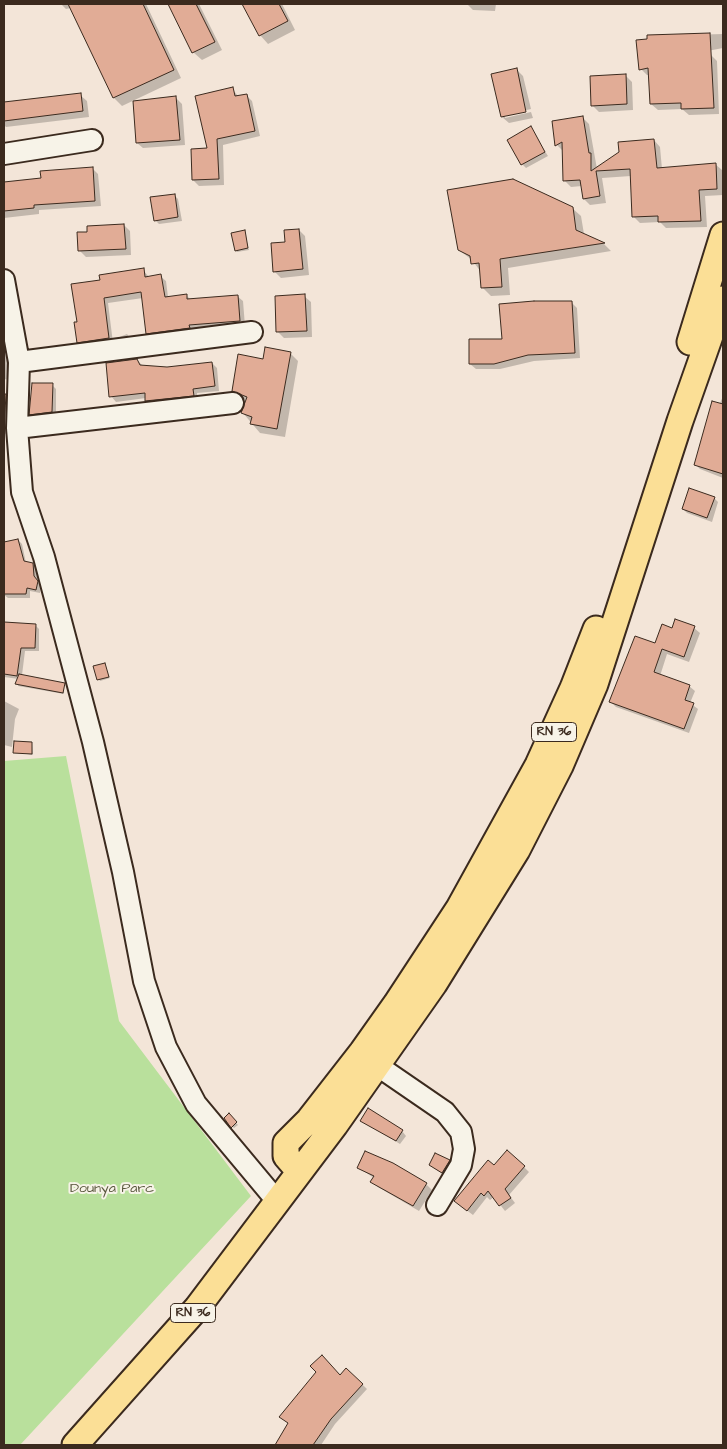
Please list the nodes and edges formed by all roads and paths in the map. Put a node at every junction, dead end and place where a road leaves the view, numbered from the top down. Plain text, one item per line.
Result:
1 (92, 140) dead end
2 (4, 154) edge
3 (723, 235) edge
4 (4, 280) edge
5 (721, 313) edge
6 (252, 332) dead end
7 (19, 362) junction
8 (234, 404) dead end
9 (17, 428) junction
10 (378, 1066) junction
11 (299, 1171) junction
12 (277, 1201) junction
13 (437, 1205) dead end
14 (76, 1445) edge

1 - 2 street
3 - 11 main road, RN 36
4 - 7 street
5 - 10 main road, RN 36
6 - 7 street
7 - 9 street
8 - 9 street
9 - 12 street
10 - 11 main road, RN 36
10 - 13 street
11 - 12 main road, RN 36
12 - 14 main road, RN 36

